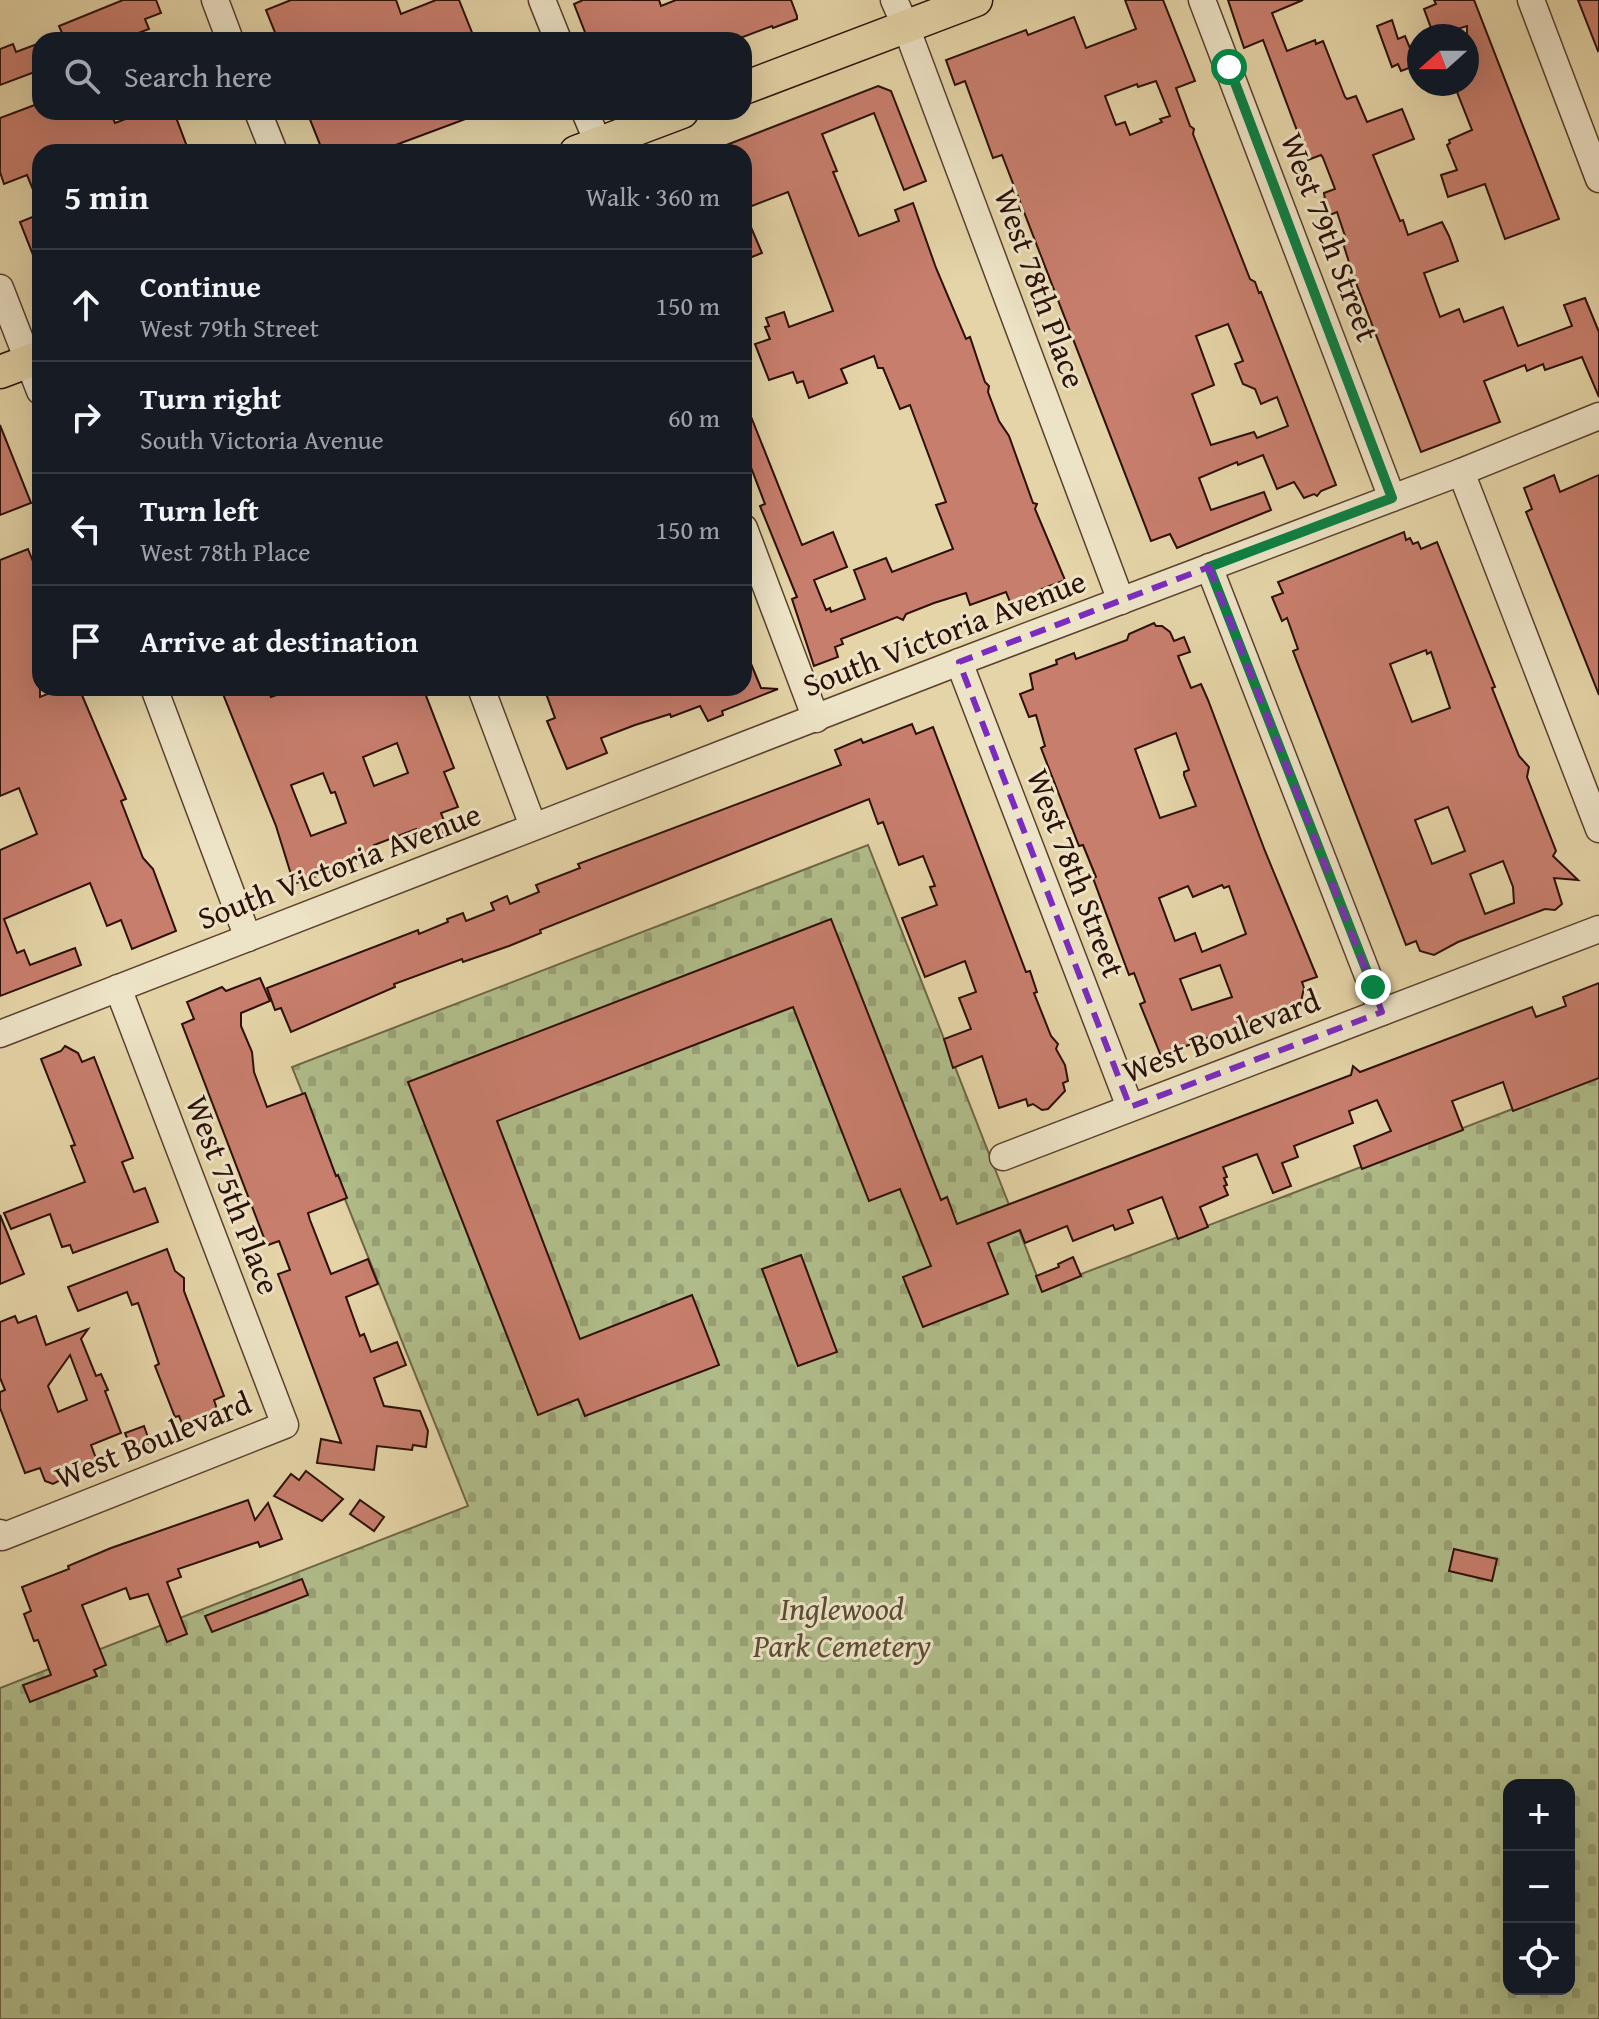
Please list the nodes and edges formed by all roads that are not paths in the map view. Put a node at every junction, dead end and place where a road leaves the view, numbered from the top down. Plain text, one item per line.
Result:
1 (215, 0) edge
2 (542, 0) edge
3 (976, 0) edge
4 (1202, 0) edge
5 (1531, 0) edge
6 (900, 14) edge
7 (227, 32) edge
8 (555, 32) edge
9 (752, 84) edge
10 (261, 120) edge
11 (587, 120) edge
12 (663, 120) edge
13 (271, 144) edge
14 (591, 144) edge
15 (604, 144) edge
16 (1599, 179) edge
17 (0, 288) edge
18 (23, 363) edge
19 (1599, 416) edge
20 (1461, 472) junction
21 (1392, 498) junction
22 (752, 549) edge
23 (1209, 567) junction
24 (1121, 601) junction
25 (959, 662) junction
26 (157, 696) edge
27 (484, 696) edge
28 (816, 719) junction
29 (533, 826) junction
30 (1599, 829) edge
31 (1599, 929) edge
32 (248, 938) junction
33 (118, 988) junction
34 (1382, 1012) junction
35 (0, 1034) edge
36 (1130, 1107) junction
37 (1003, 1157) dead end
38 (285, 1425) joint
39 (1, 1535) edge

1 - 7 street
2 - 8 street
3 - 6 main road
4 - 21 street, West 79th Street
5 - 16 street
6 - 9 main road
6 - 24 street, West 78th Place
10 - 13 street
11 - 14 street
12 - 15 main road
17 - 18 street
19 - 20 street, South Victoria Avenue
20 - 21 street, South Victoria Avenue
20 - 30 street
21 - 23 street, South Victoria Avenue
22 - 28 street
23 - 24 street, South Victoria Avenue
23 - 34 street
24 - 25 street, South Victoria Avenue
25 - 28 street, South Victoria Avenue
25 - 36 street, West 78th Street
26 - 32 street
27 - 29 street
28 - 29 street, South Victoria Avenue
29 - 32 street, South Victoria Avenue
31 - 34 street, West Boulevard
32 - 33 street, South Victoria Avenue
33 - 35 street, South Victoria Avenue
33 - 38 street, West 75th Place
34 - 36 street, West Boulevard
36 - 37 street, West Boulevard
38 - 39 street, West Boulevard

